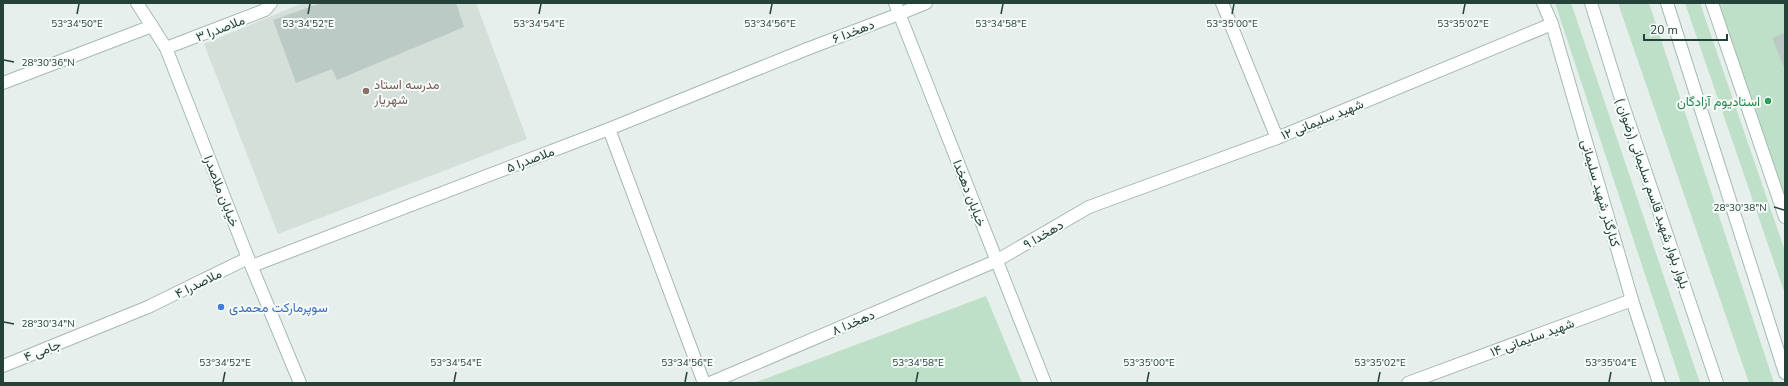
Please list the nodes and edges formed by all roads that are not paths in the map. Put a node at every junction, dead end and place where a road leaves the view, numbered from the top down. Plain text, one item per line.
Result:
1 (137, 3) edge
2 (271, 3) edge
3 (926, 3) edge
4 (1222, 3) edge
5 (1543, 3) edge
6 (1591, 3) edge
7 (1667, 3) edge
8 (1712, 3) edge
9 (897, 8) edge
10 (1552, 24) junction
11 (152, 26) junction
12 (166, 48) junction
13 (807, 49) joint
14 (3, 83) edge
15 (609, 129) junction
16 (1276, 138) junction
17 (1089, 207) joint
18 (1785, 217) edge
19 (996, 261) junction
20 (250, 262) junction
21 (1632, 300) junction
22 (148, 307) joint
23 (3, 366) edge
24 (1785, 373) edge
25 (1433, 378) edge
26 (300, 383) edge
27 (704, 383) edge
28 (710, 383) edge
29 (1045, 383) edge
30 (1408, 383) edge
31 (1660, 383) edge
32 (1717, 383) edge

1 - 11 street, خیابان ملاصدرا
2 - 12 street, ملاصدرا ۳
3 - 9 street, دهخدا ۶
4 - 16 street
5 - 10 street, کنارگذر شهید سلیمانی
6 - 32 street, بلوار بلوار شهید قاسم سلیمانی (رضوان )
7 - 24 street
8 - 18 street
9 - 13 street, دهخدا ۶
9 - 19 street, خیابان دهخدا
10 - 16 street, شهید سلیمانی ۱۲
10 - 21 street, کنارگذر شهید سلیمانی
11 - 12 street, خیابان ملاصدرا
11 - 14 street
12 - 20 street, خیابان ملاصدرا
13 - 15 street, ملاصدرا ۵
15 - 20 street, ملاصدرا ۵
15 - 27 street
16 - 17 street, شهید سلیمانی ۱۲
17 - 19 street, دهخدا ۹
19 - 28 street, دهخدا ۸
19 - 29 street, خیابان دهخدا
20 - 22 street, ملاصدرا ۴
20 - 26 street, خیابان ملاصدرا
21 - 25 street, شهید سلیمانی ۱۴
21 - 31 street, کنارگذر شهید سلیمانی
22 - 23 street, جامی ۴
25 - 30 street, شهید سلیمانی ۱۴

